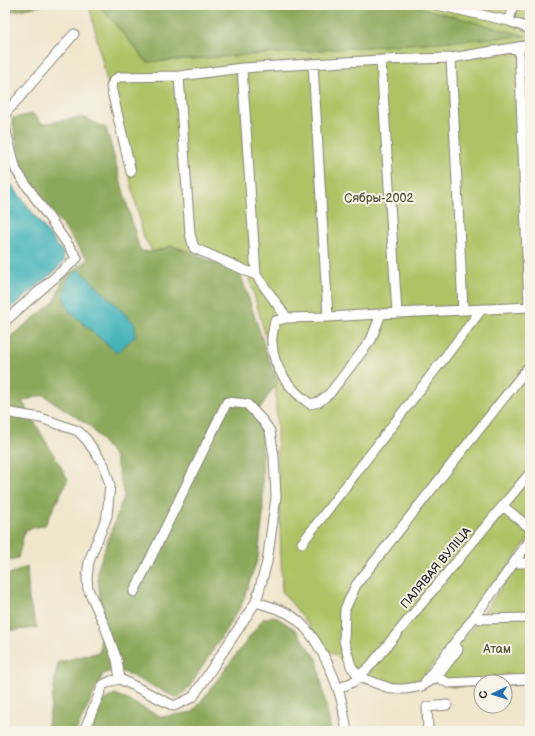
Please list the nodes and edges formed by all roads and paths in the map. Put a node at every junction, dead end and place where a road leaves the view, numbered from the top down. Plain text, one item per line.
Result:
1 (513, 5) edge
2 (441, 6) edge
3 (509, 21) junction
4 (530, 29) edge
5 (74, 34) dead end
6 (530, 45) edge
7 (519, 47) junction
8 (451, 58) junction
9 (381, 60) junction
10 (313, 64) junction
11 (242, 68) junction
12 (179, 76) junction
13 (5, 114) edge
14 (5, 127) edge
15 (7, 147) edge
16 (132, 172) dead end
17 (256, 275) junction
18 (530, 307) edge
19 (482, 309) junction
20 (463, 310) junction
21 (397, 313) junction
22 (381, 314) junction
23 (287, 318) junction
24 (328, 318) junction
25 (5, 321) edge
26 (530, 365) edge
27 (5, 412) edge
28 (530, 473) edge
29 (503, 506) junction
30 (530, 528) edge
31 (530, 540) edge
32 (302, 543) dead end
33 (530, 546) edge
34 (519, 563) junction
35 (530, 563) edge
36 (134, 592) dead end
37 (256, 602) junction
38 (530, 618) edge
39 (480, 619) junction
40 (359, 677) junction
41 (437, 677) junction
42 (120, 679) junction
43 (530, 679) edge
44 (422, 686) junction
45 (338, 689) junction
46 (447, 705) dead end
47 (84, 731) edge
48 (347, 731) edge
49 (428, 731) edge

1 - 3 street
2 - 3 street
3 - 4 street
5 - 13 street
6 - 7 street
7 - 8 street
7 - 18 street
8 - 9 street
8 - 20 street
9 - 10 street
9 - 21 street
10 - 11 street
10 - 24 street
11 - 12 street
11 - 17 street
12 - 16 street
12 - 17 street
14 - 15 street
15 - 25 street
17 - 23 street
18 - 19 street
19 - 20 street
19 - 32 street
20 - 21 street
21 - 22 street
22 - 23 street
22 - 24 street
23 - 24 street
26 - 40 street
27 - 42 street
28 - 29 street, ПАЛЯВАЯ ВУЛІЦА
29 - 30 street
29 - 40 street, ПАЛЯВАЯ ВУЛІЦА
31 - 44 street
33 - 34 street
34 - 35 street
34 - 39 street
36 - 37 street
37 - 42 street
37 - 45 street
38 - 39 street
39 - 41 street
40 - 44 street
40 - 45 street, ПАЛЯВАЯ ВУЛІЦА
41 - 43 street
41 - 44 street
42 - 47 street
45 - 48 street
46 - 49 street

